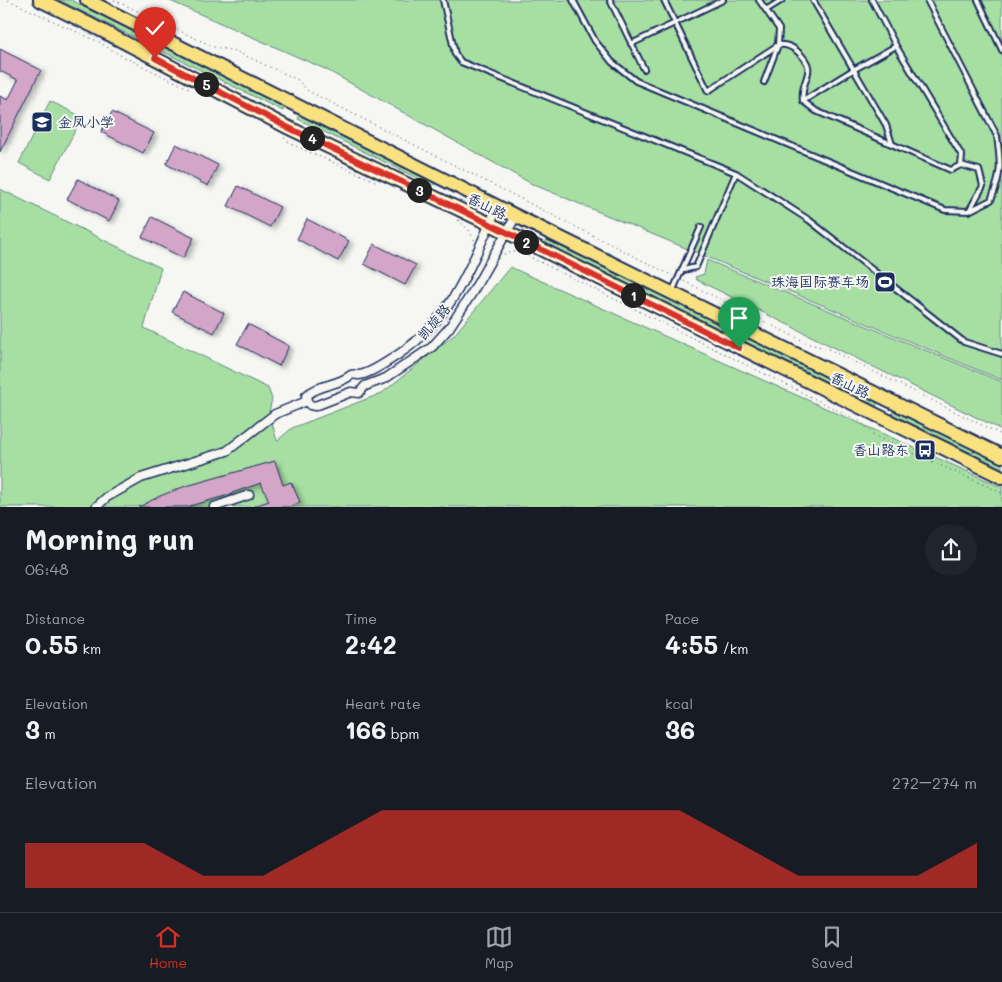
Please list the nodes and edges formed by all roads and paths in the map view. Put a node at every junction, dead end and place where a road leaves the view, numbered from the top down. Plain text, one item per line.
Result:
1 (40, 0) edge
2 (87, 0) edge
3 (114, 0) edge
4 (443, 0) edge
5 (573, 0) edge
6 (610, 0) edge
7 (664, 0) edge
8 (723, 0) edge
9 (759, 0) edge
10 (782, 0) edge
11 (813, 0) edge
12 (872, 0) edge
13 (927, 0) edge
14 (978, 0) edge
15 (766, 10) junction
16 (675, 24) junction
17 (631, 44) junction
18 (778, 45) junction
19 (896, 46) junction
20 (1002, 50) edge
21 (644, 69) dead end
22 (853, 70) junction
23 (764, 82) dead end
24 (803, 102) junction
25 (892, 144) junction
26 (961, 165) junction
27 (736, 173) junction
28 (498, 206) junction
29 (969, 211) junction
30 (516, 216) junction
31 (490, 224) junction
32 (701, 227) dead end
33 (506, 232) junction
34 (504, 254) dead end
35 (656, 268) dead end
36 (682, 270) junction
37 (672, 292) junction
38 (710, 295) dead end
39 (1002, 354) edge
40 (359, 375) junction
41 (347, 379) junction
42 (365, 386) junction
43 (351, 392) junction
44 (307, 401) junction
45 (1002, 435) edge
46 (1002, 456) edge
47 (1002, 477) edge
48 (1002, 493) edge
49 (249, 495) dead end
50 (96, 507) edge
51 (214, 507) edge

1 - 31 main road, 香山路
2 - 28 main road, 香山路
3 - 35 path
4 - 27 lane
5 - 29 lane
6 - 17 lane
7 - 16 lane
8 - 16 lane
9 - 15 lane
10 - 15 lane
11 - 22 lane
12 - 19 lane
13 - 29 lane
14 - 20 lane
15 - 18 lane
16 - 17 lane
16 - 18 lane
17 - 21 lane
18 - 23 lane
18 - 24 lane
19 - 22 lane
19 - 26 lane
22 - 24 lane
22 - 25 lane
24 - 25 lane
25 - 26 lane
26 - 29 lane
27 - 36 lane
27 - 39 lane
28 - 30 main road, 香山路
28 - 31 street, 凯旋路
30 - 33 street, 凯旋路
30 - 37 main road, 香山路
31 - 33 main road, 香山路
31 - 40 street, 凯旋路
32 - 36 lane
33 - 42 street, 凯旋路
33 - 47 main road, 香山路
34 - 48 path
36 - 37 lane
37 - 46 main road, 香山路
38 - 45 path
40 - 41 street, 凯旋路
40 - 42 street
41 - 43 street
41 - 44 street, 凯旋路
42 - 43 street, 凯旋路
43 - 44 street, 凯旋路
44 - 50 street, 凯旋路
49 - 51 street

